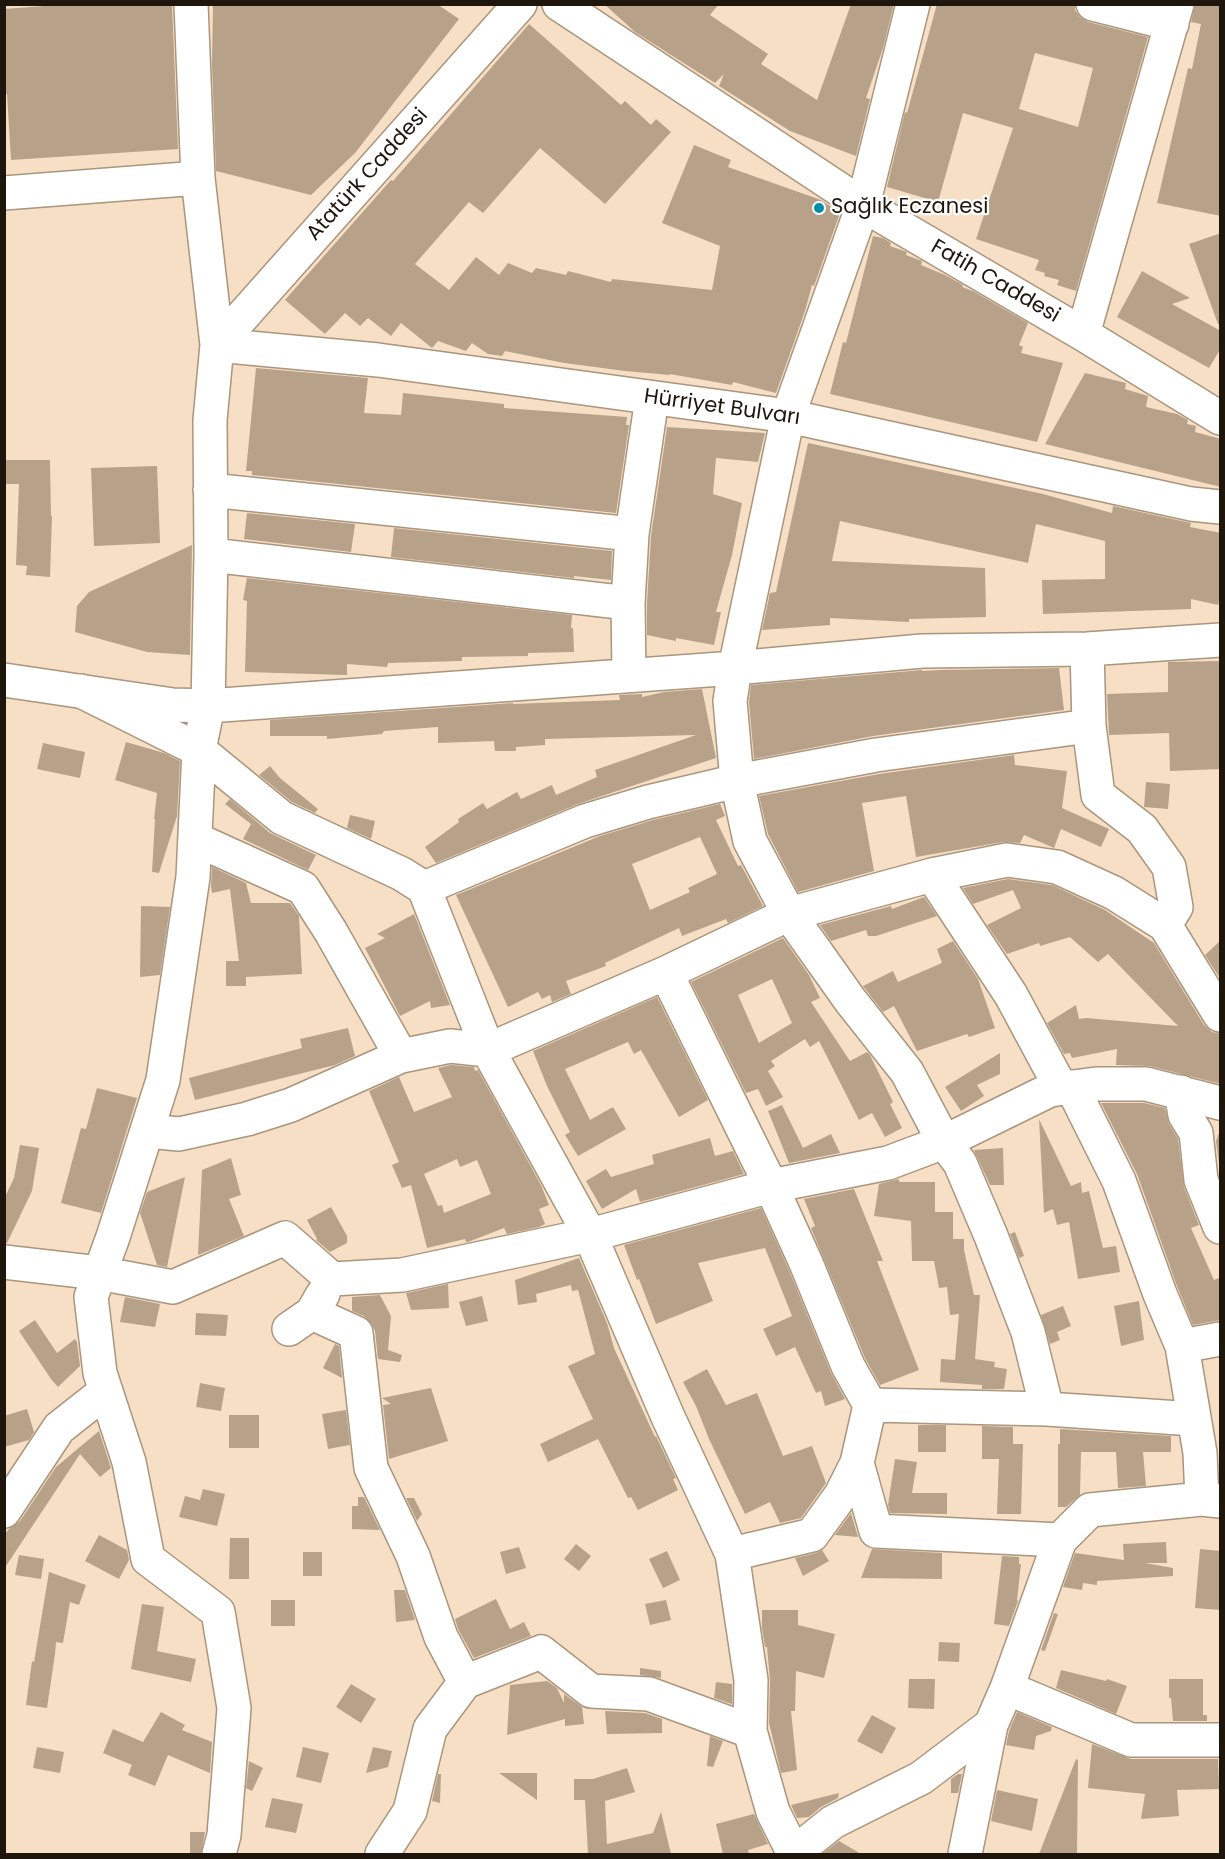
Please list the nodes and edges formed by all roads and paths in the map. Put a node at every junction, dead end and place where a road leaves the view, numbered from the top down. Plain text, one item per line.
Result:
1 (191, 4) edge
2 (520, 4) edge
3 (560, 4) edge
4 (913, 4) edge
5 (1093, 4) edge
6 (1175, 14) edge
7 (198, 178) junction
8 (4, 192) edge
9 (863, 205) junction
10 (1083, 334) junction
11 (217, 345) junction
12 (652, 398) junction
13 (788, 416) junction
14 (1221, 418) edge
15 (210, 490) junction
16 (1221, 507) edge
17 (632, 534) junction
18 (211, 555) junction
19 (628, 603) junction
20 (1221, 640) edge
21 (1087, 649) junction
22 (735, 668) junction
23 (629, 675) junction
24 (4, 680) edge
25 (81, 691) junction
26 (208, 706) junction
27 (1089, 726) junction
28 (199, 750) junction
29 (737, 781) junction
30 (195, 839) junction
31 (932, 875) junction
32 (424, 888) junction
33 (789, 914) junction
34 (1165, 925) junction
35 (666, 973) junction
36 (1221, 1015) edge
37 (489, 1050) junction
38 (401, 1056) junction
39 (1066, 1088) junction
40 (1181, 1092) junction
41 (1221, 1103) edge
42 (147, 1131) junction
43 (944, 1142) junction
44 (771, 1186) junction
45 (1221, 1227) edge
46 (590, 1235) junction
47 (4, 1262) edge
48 (99, 1274) junction
49 (332, 1280) junction
50 (1221, 1339) edge
51 (1182, 1346) junction
52 (106, 1391) junction
53 (870, 1405) junction
54 (1047, 1409) junction
55 (1194, 1419) junction
56 (857, 1463) junction
57 (1211, 1500) edge
58 (4, 1511) edge
59 (1060, 1539) junction
60 (732, 1554) junction
61 (465, 1682) junction
62 (1007, 1688) junction
63 (991, 1725) junction
64 (750, 1731) junction
65 (1221, 1740) edge
66 (219, 1854) edge
67 (382, 1854) edge
68 (794, 1854) edge
69 (965, 1854) edge

1 - 7 street
2 - 11 street, Atatürk Caddesi
3 - 9 street, Fatih Caddesi
4 - 9 street
5 - 6 street
6 - 10 street
7 - 8 street
7 - 11 street
9 - 10 street, Fatih Caddesi
9 - 13 street
10 - 14 street, Fatih Caddesi
11 - 12 street, Hürriyet Bulvarı
11 - 15 street
12 - 13 street, Hürriyet Bulvarı
12 - 17 street
13 - 16 street, Hürriyet Bulvarı
13 - 22 street
15 - 17 street
15 - 18 street
17 - 19 street
18 - 19 street
18 - 26 street
19 - 23 street
20 - 21 street
21 - 22 street
21 - 27 street
22 - 23 street
22 - 29 street
23 - 26 street
24 - 25 street
25 - 26 street
25 - 28 street
26 - 28 street
27 - 29 street
27 - 34 street
28 - 30 street
28 - 32 street
29 - 32 street
29 - 33 street
30 - 38 street
30 - 42 street
31 - 33 street
31 - 34 street
31 - 39 street
32 - 37 street
33 - 35 street
33 - 43 street
34 - 36 street
35 - 37 street
35 - 44 street
37 - 38 street
37 - 46 street
38 - 42 street
39 - 40 street
39 - 43 street
39 - 51 street
40 - 41 street
40 - 45 street
42 - 48 street
43 - 44 street
43 - 54 street
44 - 46 street
44 - 53 street
46 - 49 street
46 - 60 street
47 - 48 street
48 - 49 street
48 - 52 street
49 - 61 street
50 - 51 street
51 - 55 street
52 - 58 street
52 - 66 street
53 - 54 street
53 - 56 street
54 - 55 street
55 - 57 street
56 - 59 street
56 - 60 street
57 - 59 street
59 - 62 street
60 - 64 street
61 - 64 street
61 - 67 street
62 - 63 street
62 - 65 street
63 - 68 street
63 - 69 street
64 - 68 street

